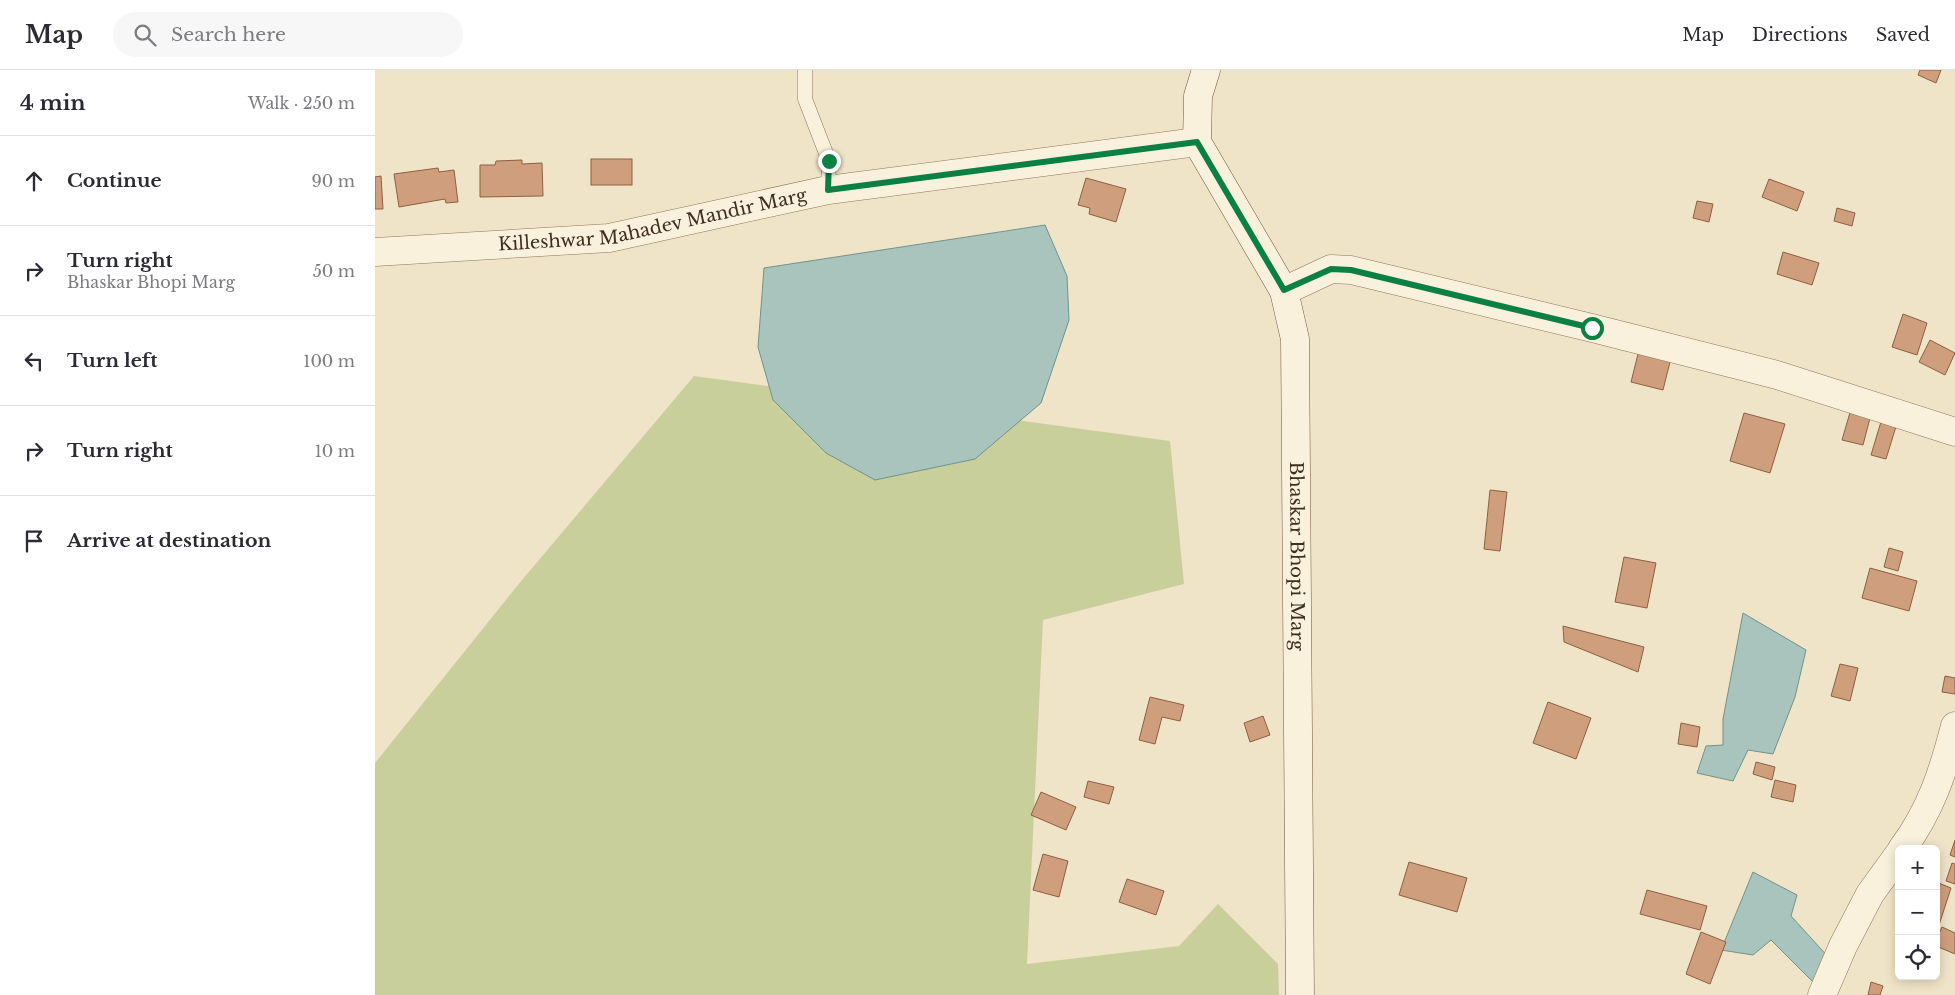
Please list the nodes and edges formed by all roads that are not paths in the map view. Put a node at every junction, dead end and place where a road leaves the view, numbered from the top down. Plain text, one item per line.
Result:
1 (805, 70) edge
2 (1206, 70) edge
3 (1197, 142) junction
4 (828, 190) junction
5 (375, 252) edge
6 (1284, 290) junction
7 (1955, 432) edge
8 (1955, 726) edge
9 (1905, 845) edge
10 (1895, 860) edge
11 (1301, 995) edge
12 (1822, 995) edge

1 - 4 lane
2 - 3 street
3 - 4 street, Killeshwar Mahadev Mandir Marg
3 - 6 street, Bhaskar Bhopi Marg
4 - 5 street, Killeshwar Mahadev Mandir Marg
6 - 7 street
6 - 11 street, Bhaskar Bhopi Marg
8 - 9 street
10 - 12 street

